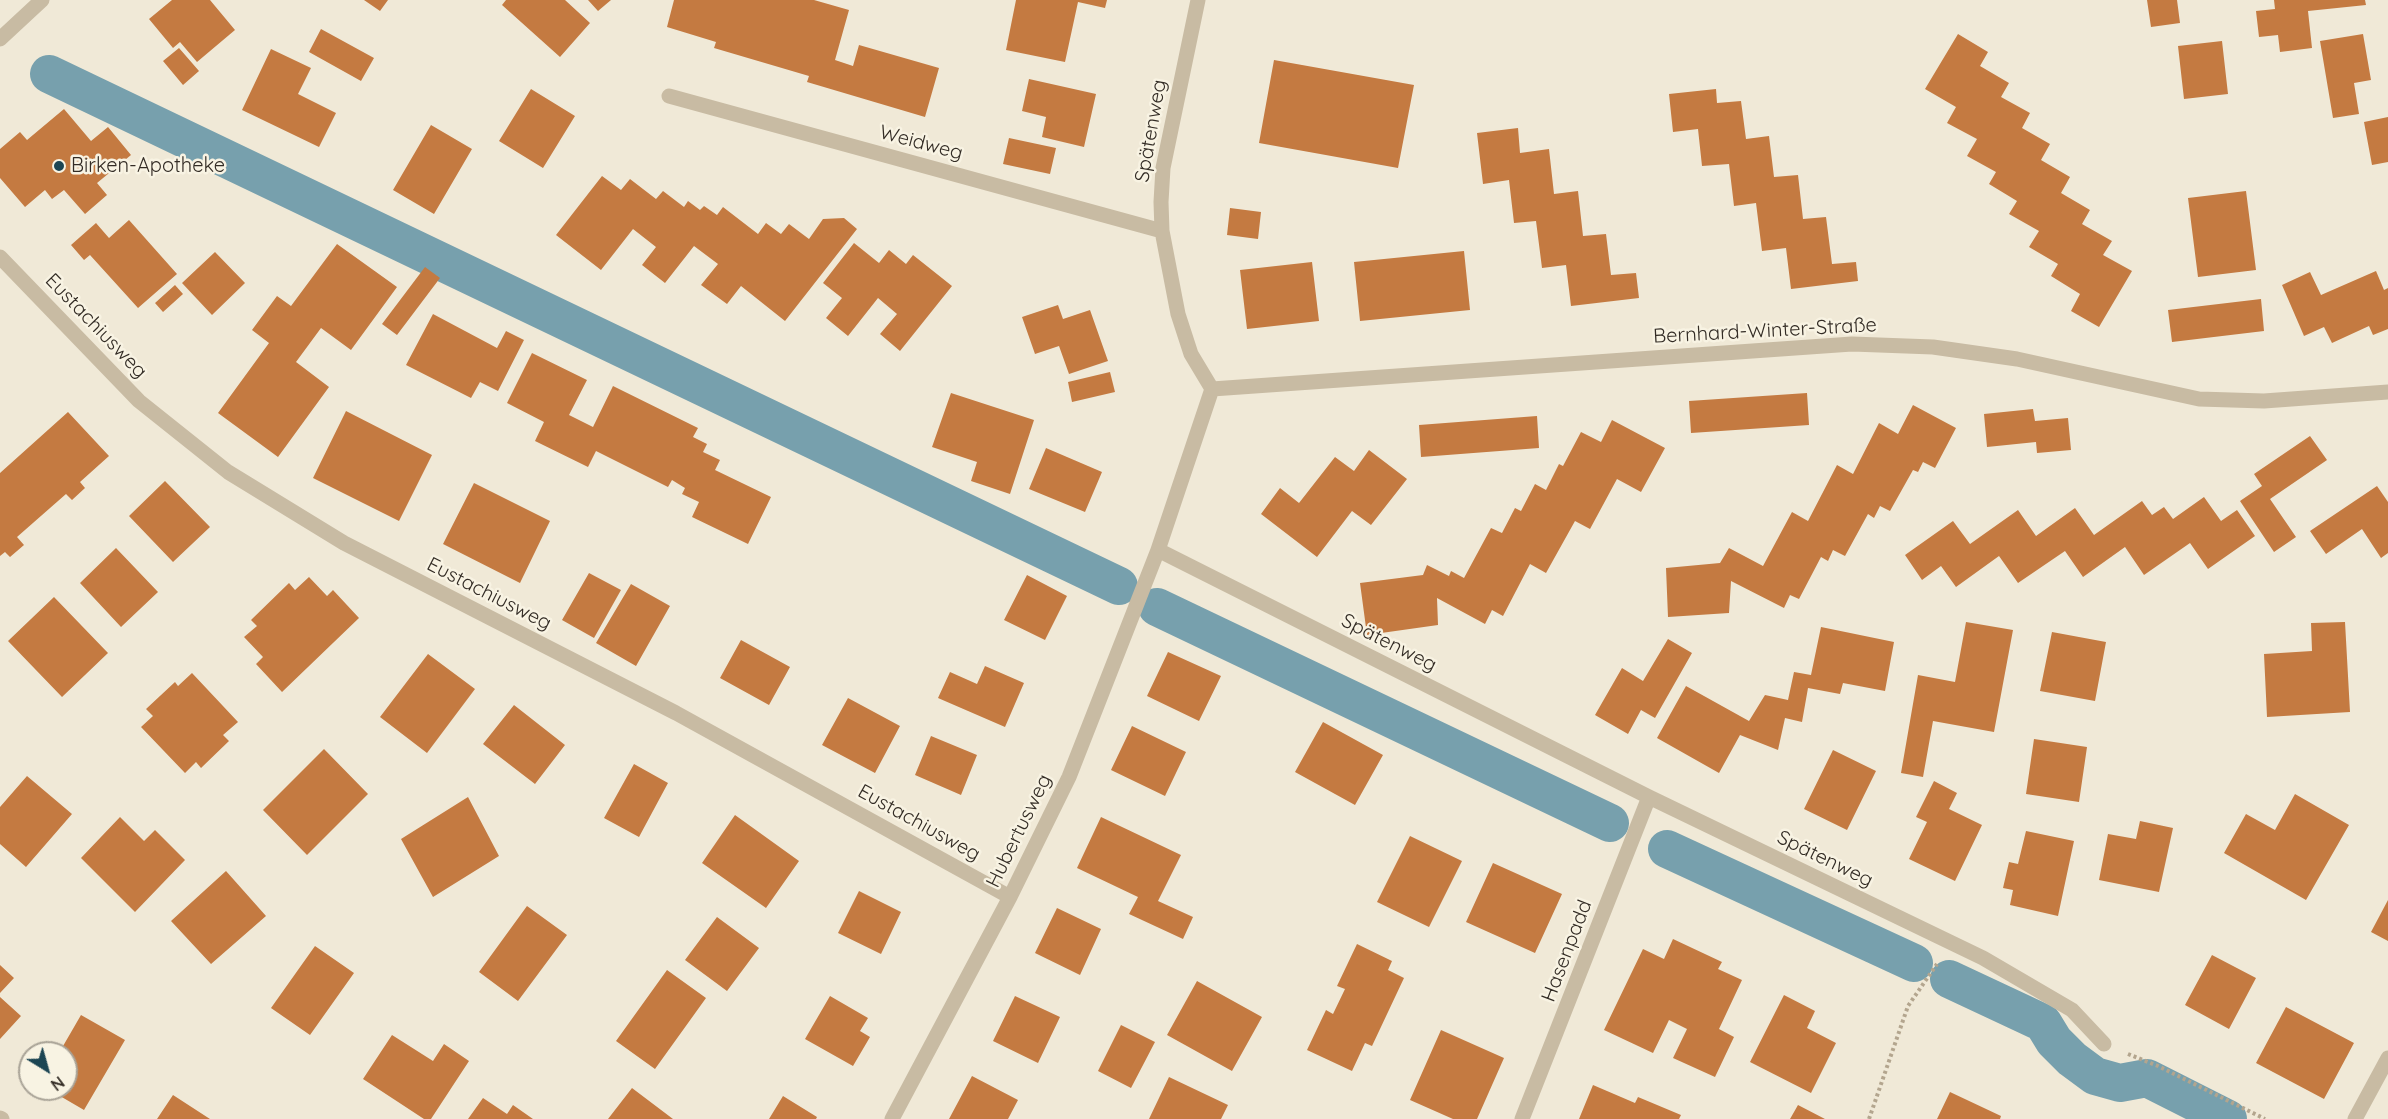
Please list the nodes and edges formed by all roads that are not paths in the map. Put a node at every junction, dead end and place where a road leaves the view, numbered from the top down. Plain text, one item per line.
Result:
1 (42, 0) edge
2 (1198, 0) edge
3 (2, 33) edge
4 (669, 96) dead end
5 (1162, 231) junction
6 (0, 257) edge
7 (1212, 389) junction
8 (2388, 392) edge
9 (1158, 550) junction
10 (1649, 797) junction
11 (1010, 897) junction
12 (2104, 1044) road end
13 (2388, 1058) edge
14 (892, 1119) edge
15 (1522, 1119) edge
16 (2355, 1119) edge

1 - 3 street
2 - 5 street, Spätenweg
4 - 5 street, Weidweg
5 - 7 street, Spätenweg
6 - 11 street, Eustachiusweg
7 - 8 street, Bernhard-Winter-Straße
7 - 9 street
9 - 10 street, Spätenweg
9 - 11 street, Hubertusweg
10 - 12 street, Spätenweg
10 - 15 street, Hasenpadd
11 - 14 street, Hubertusweg
13 - 16 street

